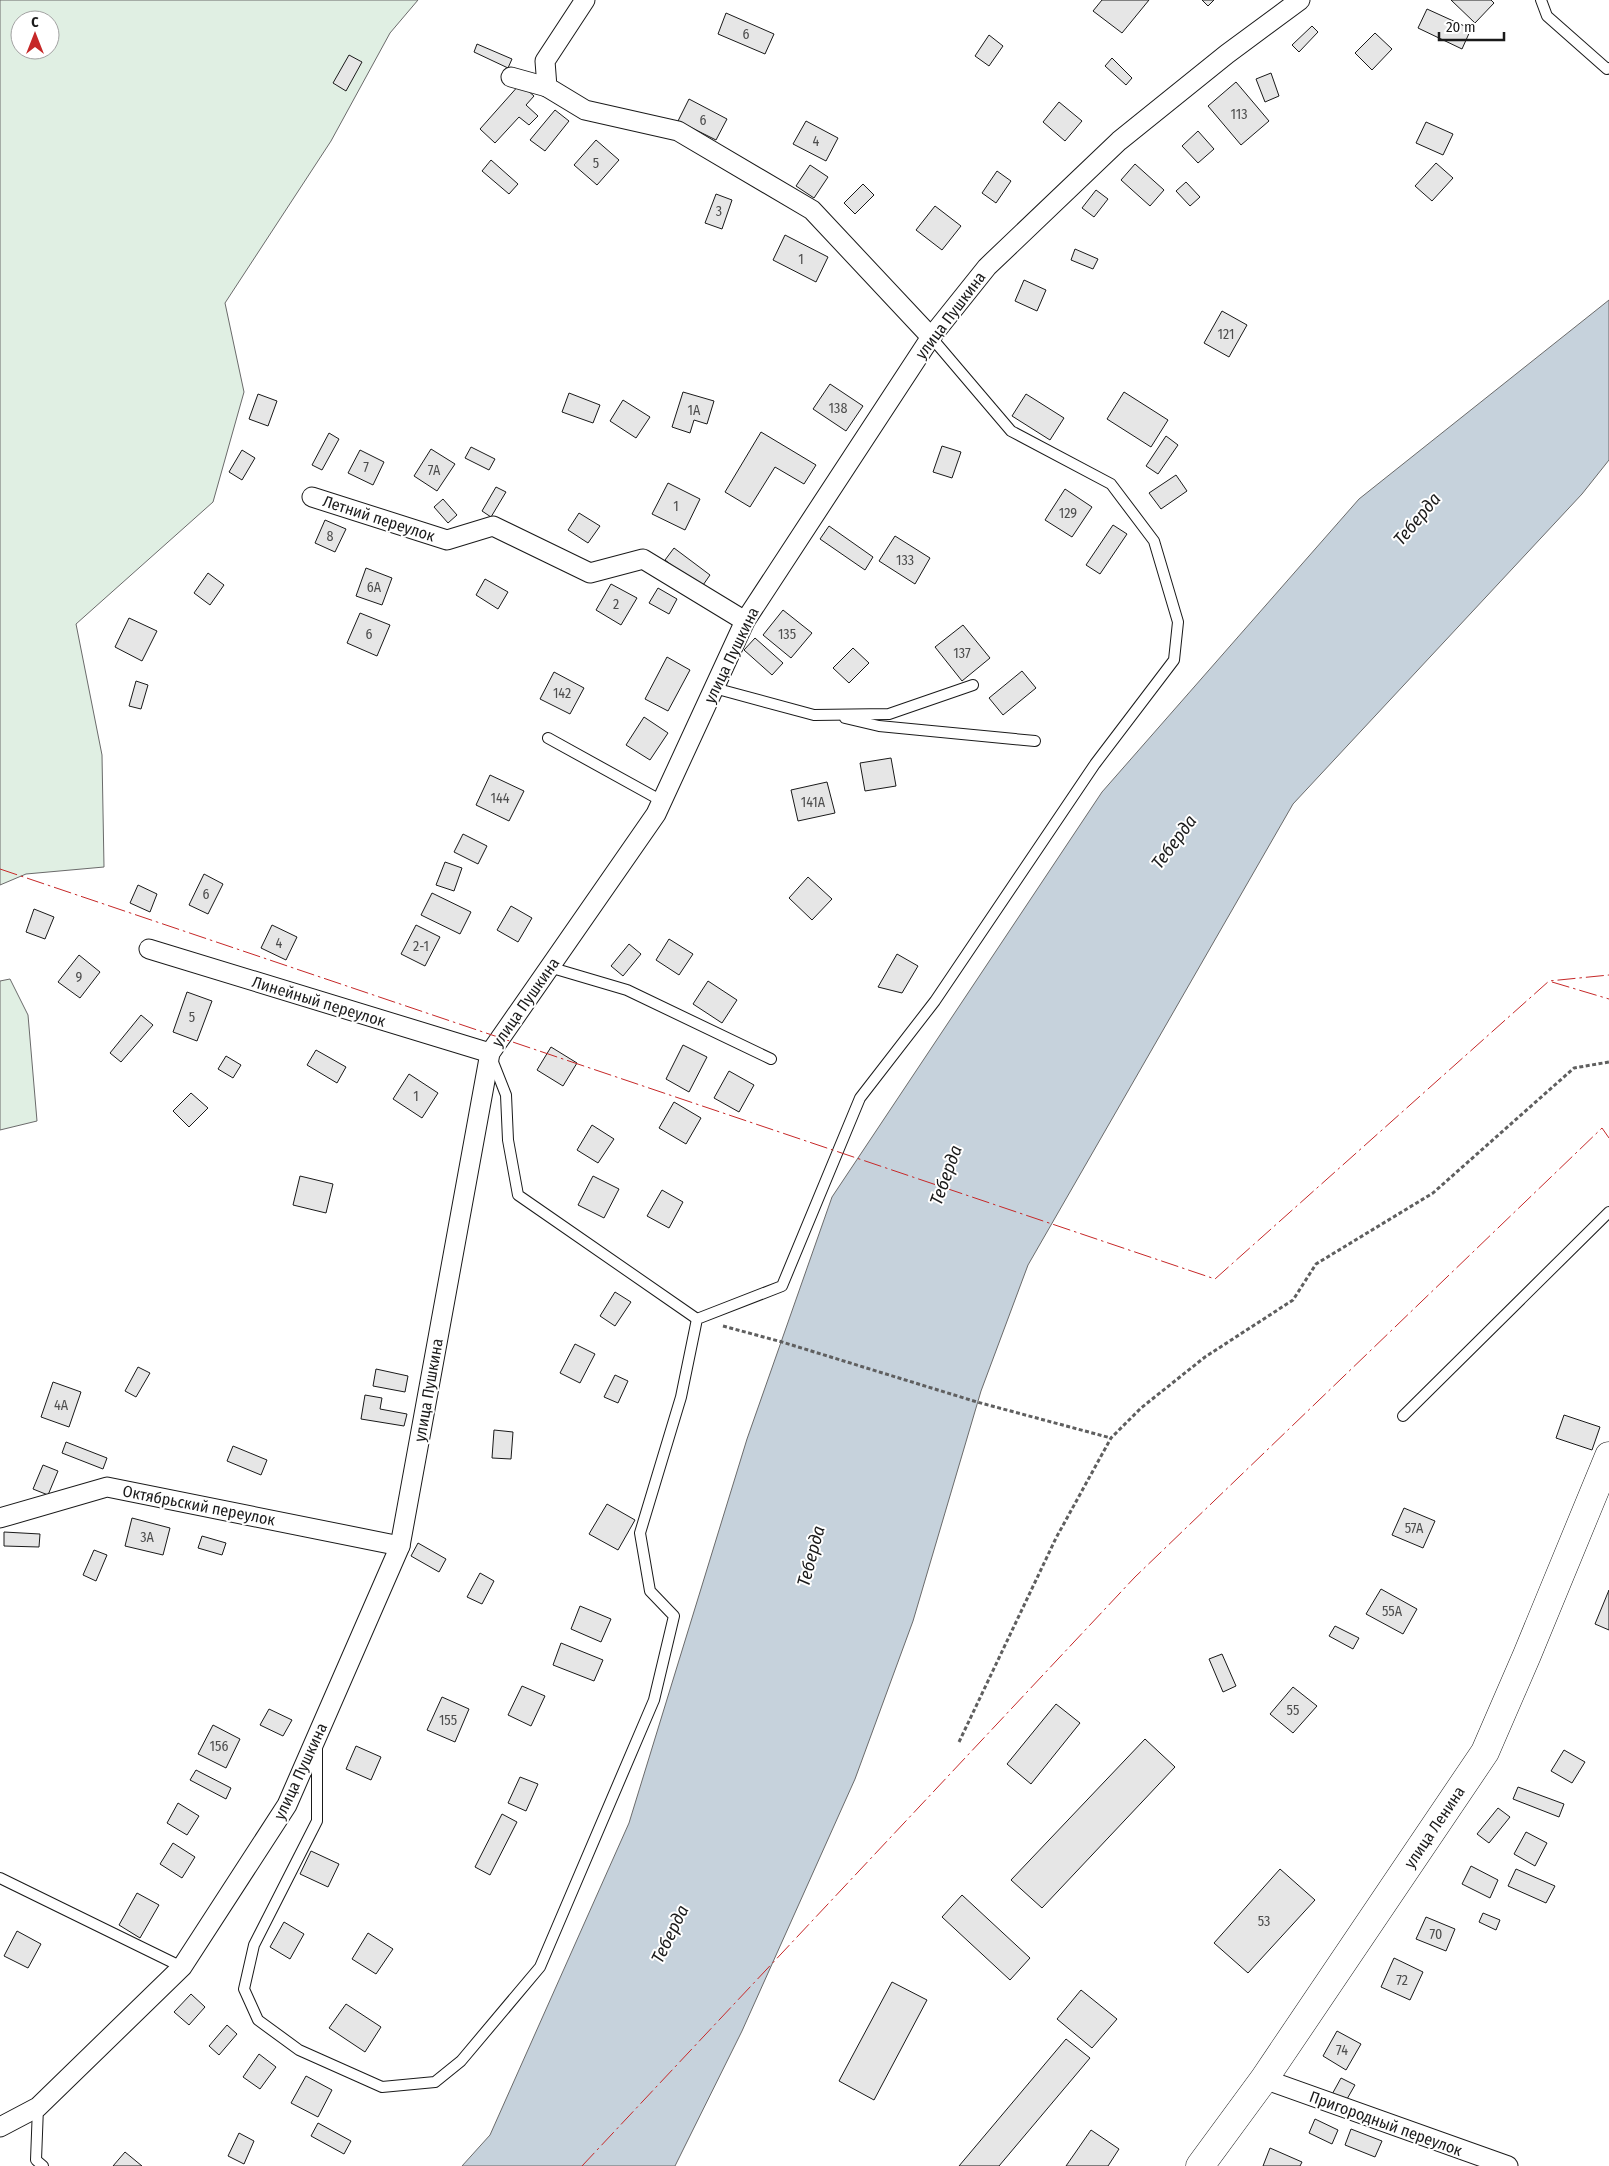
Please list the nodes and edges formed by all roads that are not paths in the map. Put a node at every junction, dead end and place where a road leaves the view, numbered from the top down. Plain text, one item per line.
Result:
1 (585, 0) edge
2 (1300, 0) edge
3 (1541, 0) edge
4 (1609, 68) edge
5 (511, 77) dead end
6 (548, 87) junction
7 (931, 336) junction
8 (312, 497) dead end
9 (745, 621) junction
10 (973, 685) dead end
11 (714, 688) junction
12 (832, 715) junction
13 (548, 738) dead end
14 (1035, 741) dead end
15 (662, 800) junction
16 (149, 949) dead end
17 (549, 967) junction
18 (490, 1053) junction
19 (771, 1059) dead end
20 (1609, 1212) edge
21 (697, 1319) junction
22 (1403, 1416) dead end
23 (1609, 1456) edge
24 (0, 1518) edge
25 (400, 1546) junction
26 (317, 1735) junction
27 (0, 1878) edge
28 (182, 1967) junction
29 (1264, 2079) junction
30 (38, 2107) junction
31 (0, 2127) edge
32 (43, 2166) edge
33 (1200, 2166) edge
34 (1508, 2166) edge

1 - 6 street
2 - 7 street, улица Пушкина
3 - 4 lane
5 - 6 street
6 - 7 street
7 - 9 street, улица Пушкина
7 - 21 lane
8 - 9 street, Летний переулок
9 - 11 street, улица Пушкина
10 - 12 lane
11 - 12 lane
11 - 15 street, улица Пушкина
12 - 14 lane
13 - 15 lane
15 - 17 street, улица Пушкина
16 - 18 street, Линейный переулок
17 - 18 street, улица Пушкина
17 - 19 lane
18 - 21 lane
18 - 25 street, улица Пушкина
20 - 22 lane
21 - 26 lane
23 - 29 main road, улица Ленина
24 - 25 street, Октябрьский переулок
25 - 26 street, улица Пушкина
26 - 28 street, улица Пушкина
27 - 28 lane
28 - 30 street, улица Пушкина
29 - 33 main road, улица Ленина
29 - 34 street, Пригородный переулок
30 - 31 street, улица Пушкина
30 - 32 lane

